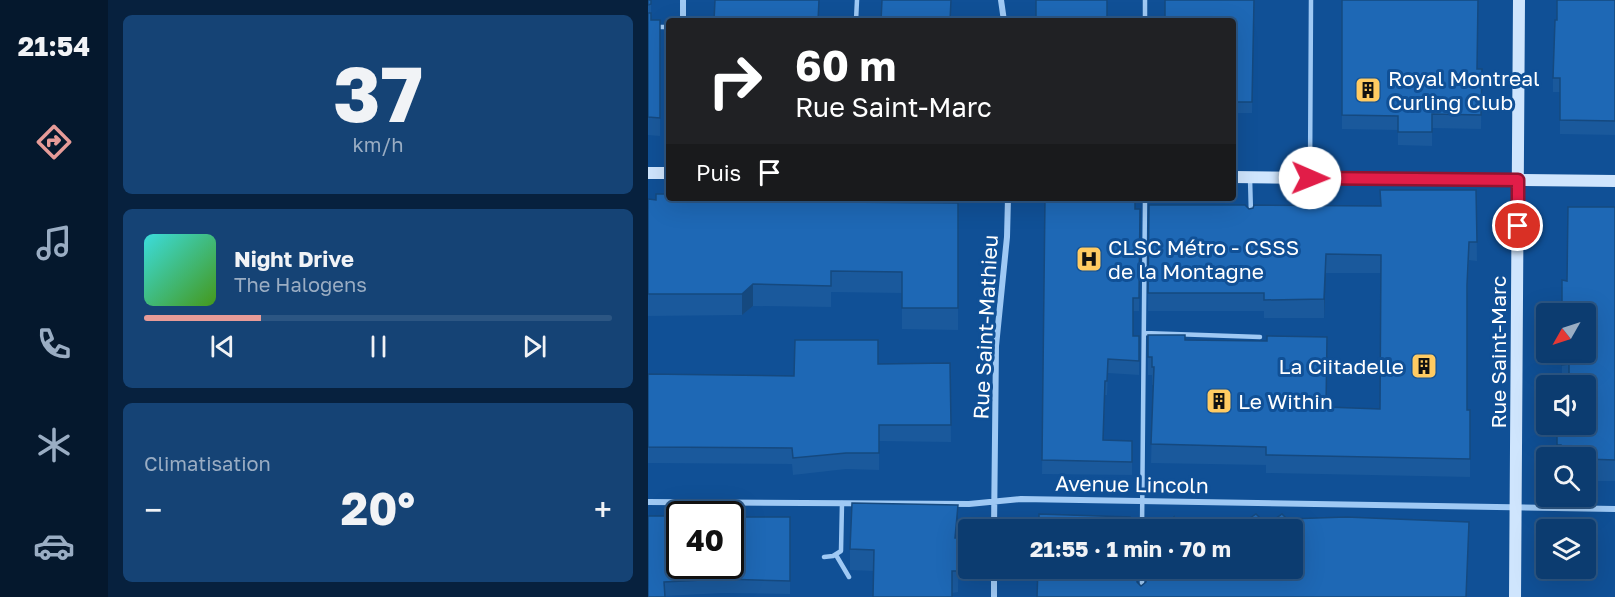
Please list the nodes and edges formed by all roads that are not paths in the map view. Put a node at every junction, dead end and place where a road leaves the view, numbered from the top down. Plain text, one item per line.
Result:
1 (683, 0) edge
2 (857, 0) edge
3 (1001, 0) edge
4 (1145, 0) edge
5 (1311, 0) edge
6 (1519, 0) edge
7 (683, 18) edge
8 (856, 18) edge
9 (1004, 18) edge
10 (1145, 18) edge
11 (648, 27) edge
12 (666, 27) edge
13 (648, 173) edge
14 (666, 173) edge
15 (1236, 177) edge
16 (1250, 177) junction
17 (1310, 178) junction
18 (1518, 180) junction
19 (1615, 181) edge
20 (1008, 201) edge
21 (1145, 201) edge
22 (1251, 223) edge
23 (1144, 333) junction
24 (1260, 337) dead end
25 (995, 501) junction
26 (1143, 501) junction
27 (648, 502) edge
28 (842, 503) junction
29 (1516, 508) junction
30 (1615, 509) edge
31 (994, 519) edge
32 (1142, 519) edge
33 (836, 555) junction
34 (824, 557) dead end
35 (849, 578) edge
36 (994, 579) edge
37 (1142, 579) edge
38 (994, 597) edge
39 (1142, 597) edge
40 (1515, 597) edge

1 - 7 street
2 - 8 lane
3 - 9 street
4 - 10 lane
5 - 17 lane
6 - 18 street, Rue Saint-Marc
11 - 12 lane
13 - 14 street
15 - 16 street
16 - 17 street
16 - 22 lane
17 - 18 street
18 - 19 street
18 - 29 street, Rue Saint-Marc
20 - 25 street, Rue Saint-Mathieu
21 - 23 lane
23 - 24 lane
23 - 26 lane
25 - 26 street, Avenue Lincoln
25 - 28 street, Avenue Lincoln
25 - 31 street, Rue Saint-Mathieu
26 - 29 street, Avenue Lincoln
26 - 32 lane
27 - 28 street, Avenue Lincoln
28 - 33 lane
29 - 30 street, Avenue Lincoln
29 - 40 street, Rue Saint-Marc
33 - 34 lane
33 - 35 lane
36 - 38 street
37 - 39 lane

